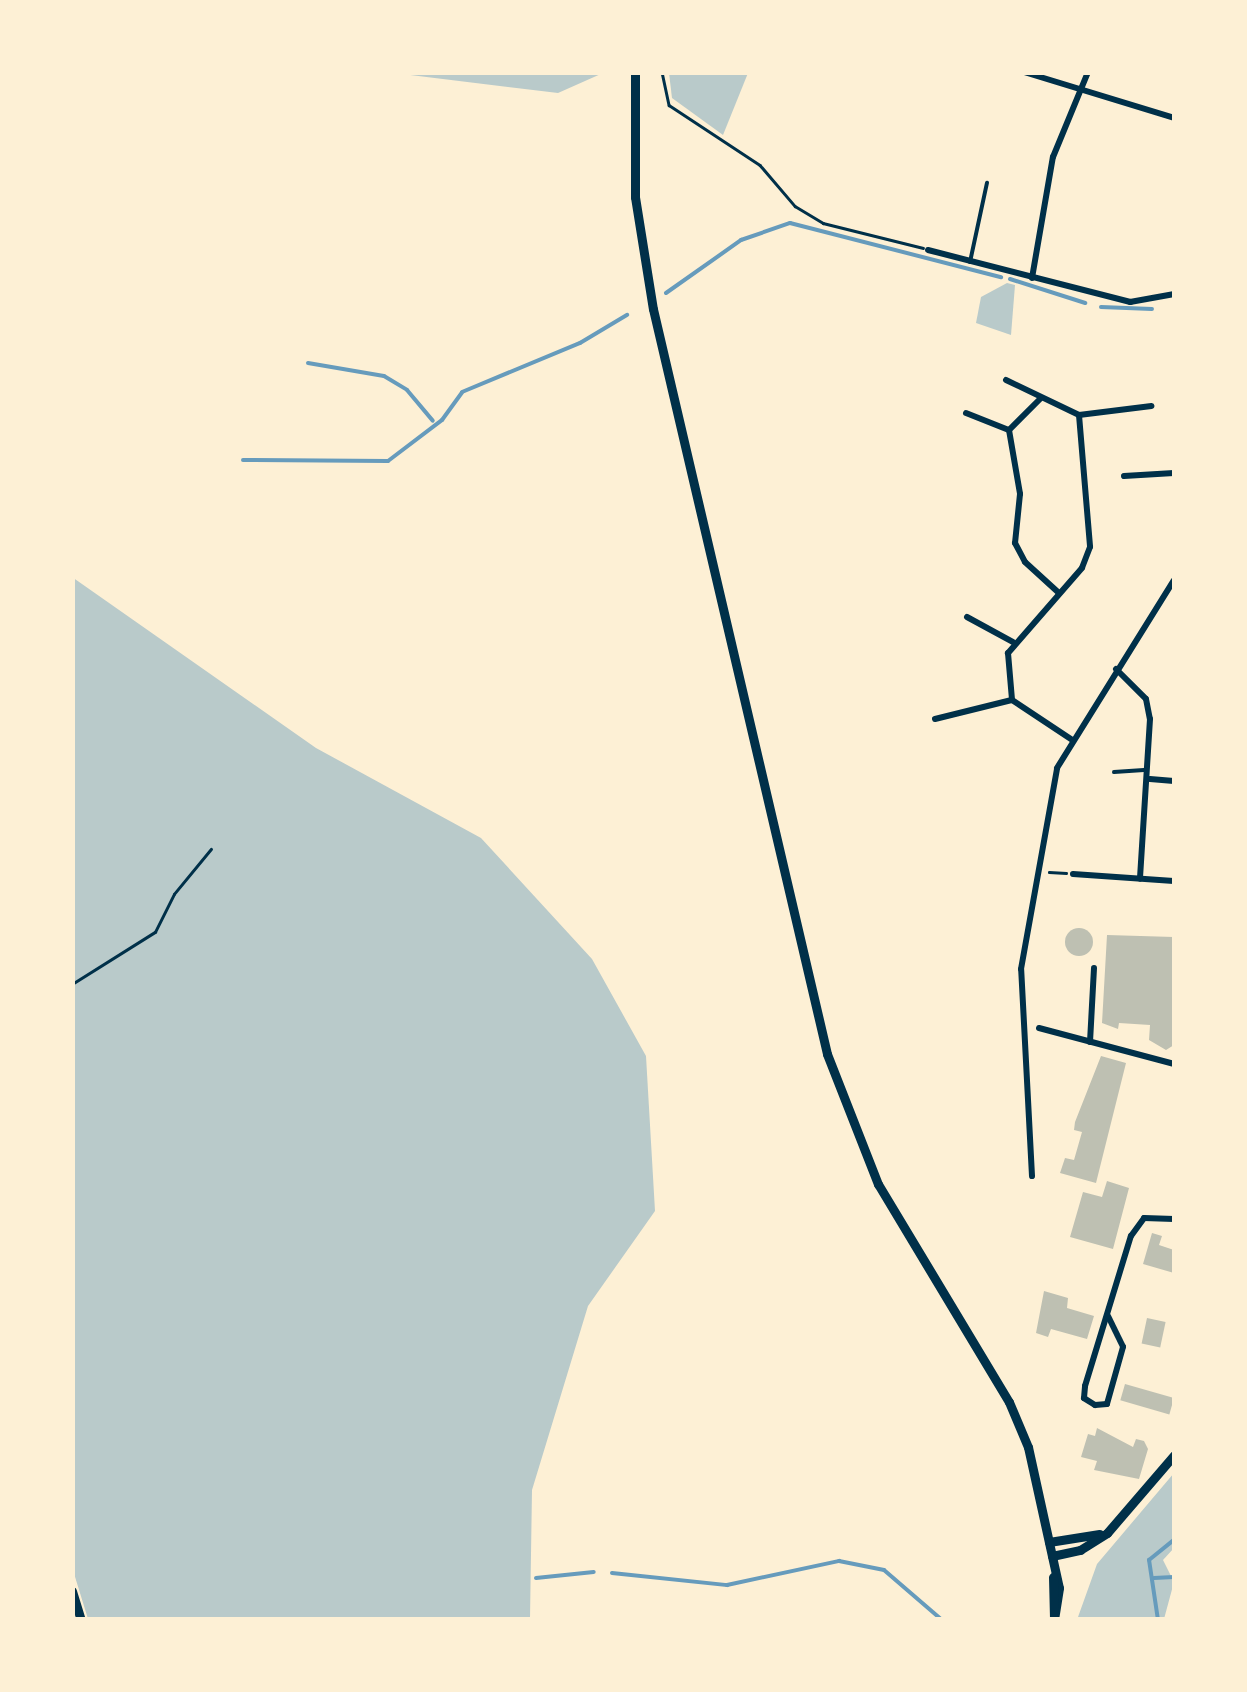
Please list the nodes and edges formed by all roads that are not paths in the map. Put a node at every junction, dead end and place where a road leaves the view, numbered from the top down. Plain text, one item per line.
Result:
1 (636, 72) edge
2 (1024, 72) edge
3 (1088, 72) edge
4 (1077, 93) junction
5 (1174, 118) edge
6 (987, 183) dead end
7 (928, 250) road end
8 (970, 263) junction
9 (1032, 278) junction
10 (1174, 294) edge
11 (1006, 380) dead end
12 (1041, 398) junction
13 (1151, 406) dead end
14 (966, 413) dead end
15 (1079, 415) junction
16 (1009, 430) junction
17 (1174, 473) edge
18 (1124, 476) dead end
19 (1174, 580) edge
20 (1059, 593) junction
21 (967, 617) dead end
22 (1014, 642) junction
23 (1116, 669) junction
24 (1012, 700) junction
25 (935, 719) dead end
26 (1071, 739) junction
27 (1150, 769) junction
28 (1114, 772) dead end
29 (1150, 779) junction
30 (1174, 781) edge
31 (1073, 874) road end
32 (1140, 879) junction
33 (1174, 882) edge
34 (1094, 968) dead end
35 (1039, 1028) dead end
36 (1090, 1042) junction
37 (1174, 1064) edge
38 (1032, 1176) dead end
39 (1174, 1219) edge
40 (1108, 1316) junction
41 (1174, 1456) edge
42 (1107, 1532) junction
43 (1050, 1542) junction
44 (1052, 1556) junction
45 (72, 1591) edge
46 (1054, 1618) edge
47 (80, 1620) edge

1 - 43 main road
2 - 4 street
3 - 4 street
4 - 5 street
4 - 9 street
6 - 8 lane
7 - 8 street
8 - 9 street
9 - 10 street
11 - 12 street
12 - 15 street
12 - 16 street
13 - 15 street
14 - 16 street
15 - 20 street
16 - 20 street
17 - 18 street
19 - 23 street
20 - 22 street
21 - 22 street
22 - 24 street
23 - 26 street
23 - 27 street
24 - 25 street
24 - 26 street
26 - 38 street
27 - 28 lane
27 - 29 street
29 - 30 street
29 - 32 street
31 - 32 street
32 - 33 street
34 - 36 street
35 - 36 street
36 - 37 street
39 - 40 street
40 - 40 street
41 - 42 main road
42 - 43 main road
42 - 44 main road
43 - 44 main road
44 - 46 main road
45 - 47 main road

